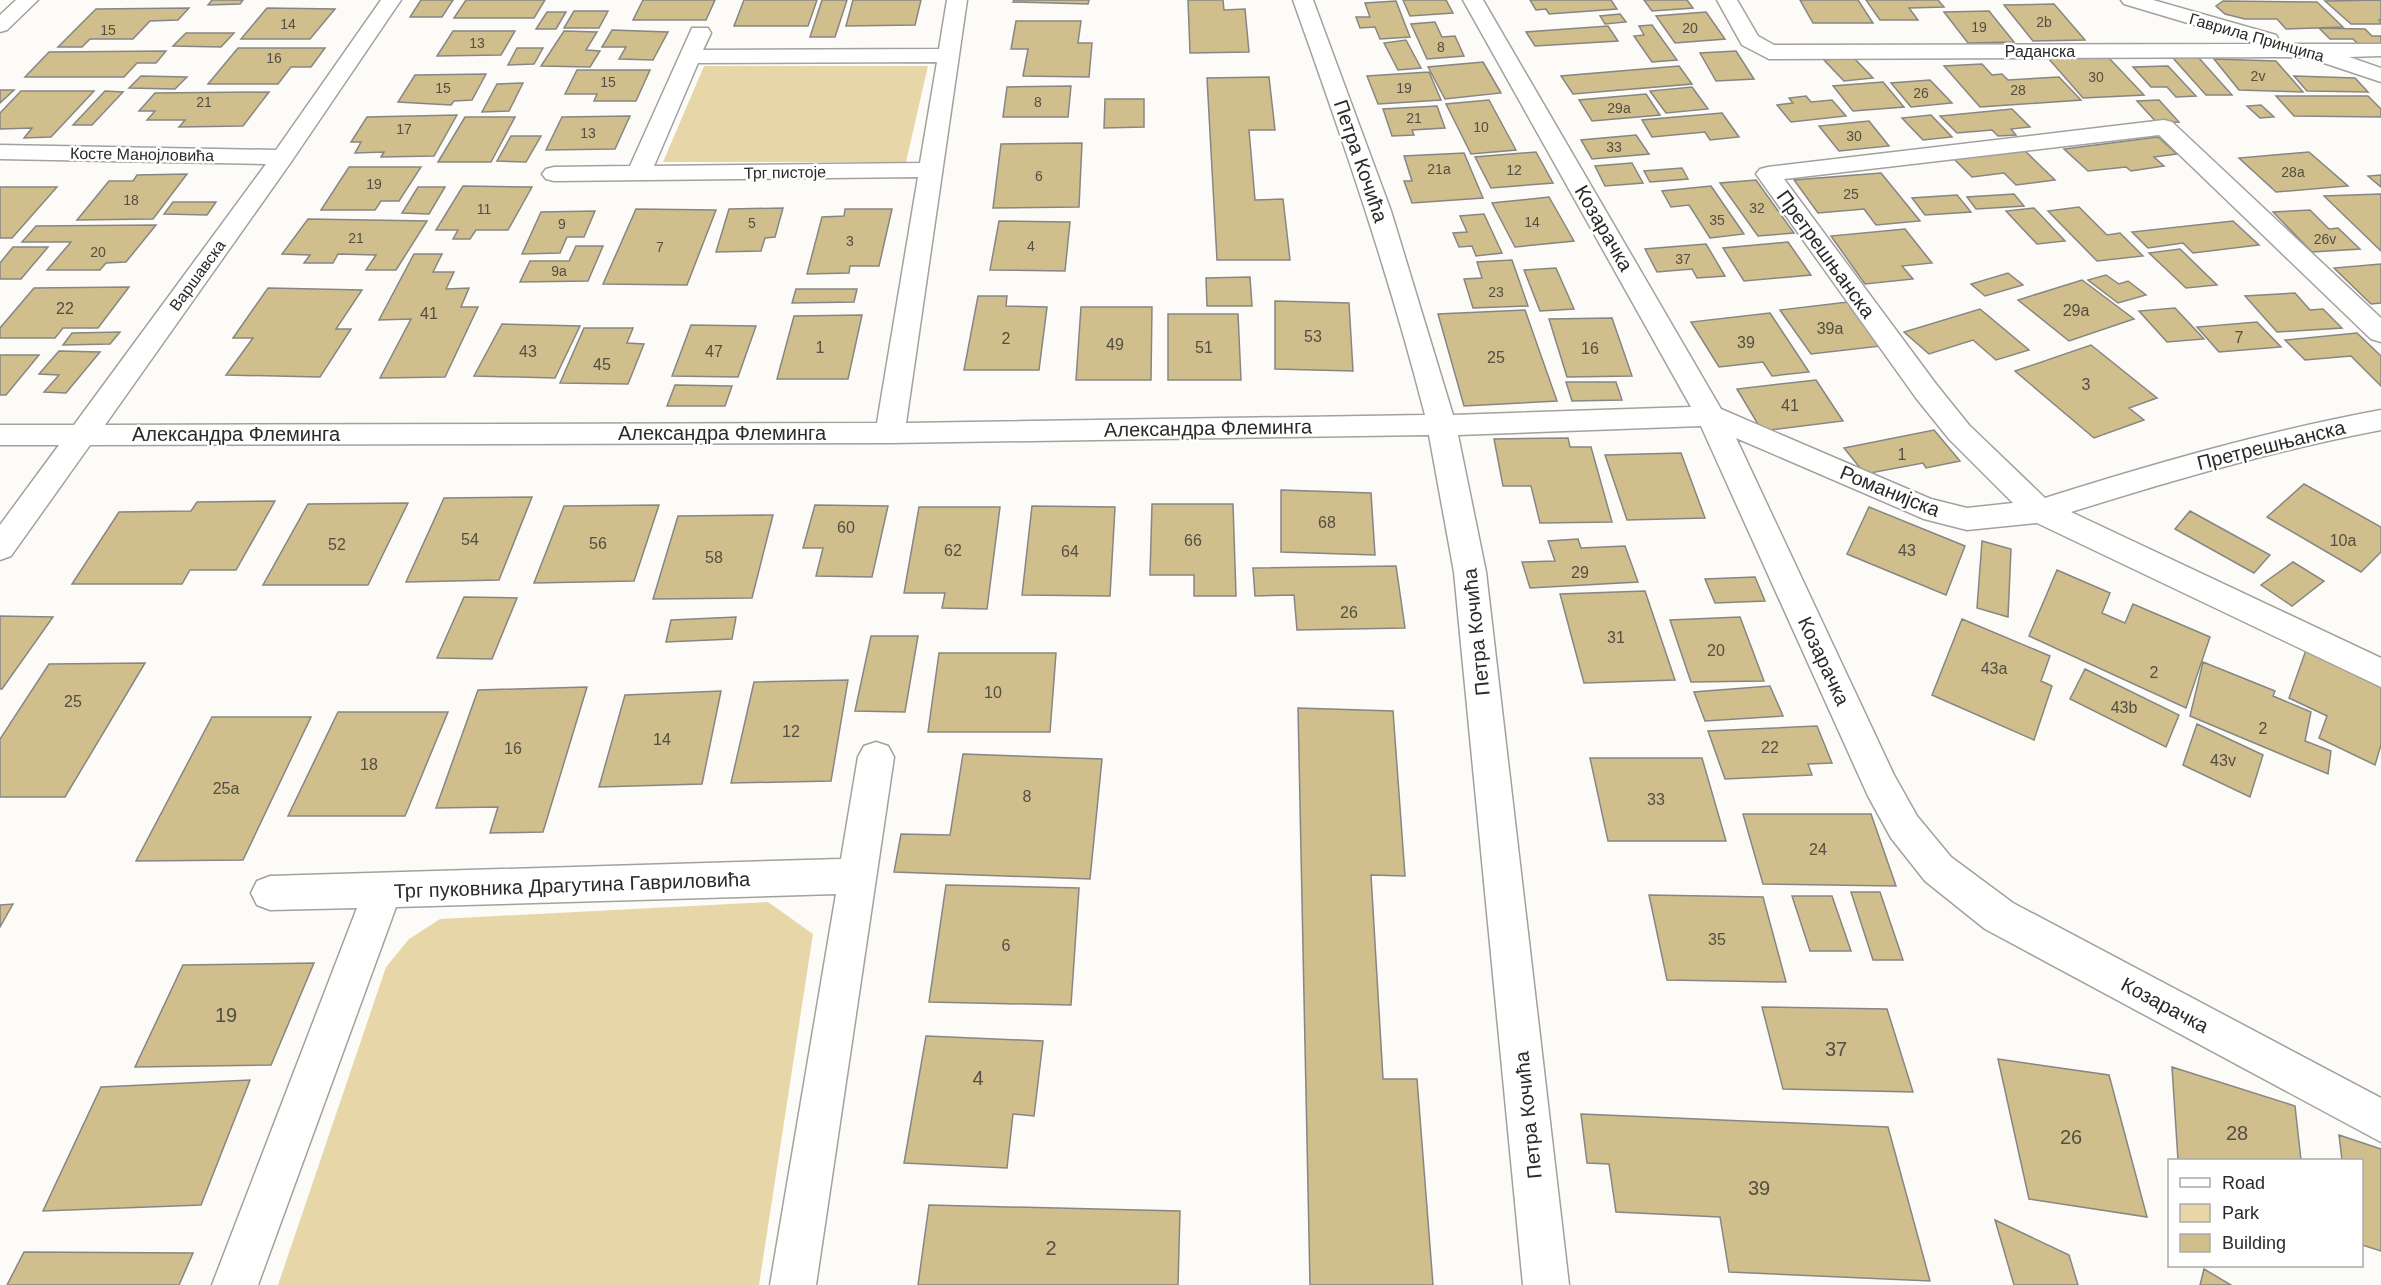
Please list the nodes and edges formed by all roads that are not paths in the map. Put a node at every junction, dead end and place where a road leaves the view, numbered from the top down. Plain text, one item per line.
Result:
1 (28, 0) edge
2 (391, 0) edge
3 (957, 0) edge
4 (1303, 0) edge
5 (1473, 0) edge
6 (1727, 0) edge
7 (2131, 0) edge
8 (0, 26) edge
9 (700, 33) dead end
10 (2301, 50) junction
11 (2381, 50) edge
12 (948, 55) junction
13 (689, 57) junction
14 (2381, 75) edge
15 (0, 152) edge
16 (283, 157) junction
17 (932, 170) junction
18 (554, 174) dead end
19 (638, 174) junction
20 (2381, 333) edge
21 (1711, 416) junction
22 (2381, 420) edge
23 (1443, 425) junction
24 (890, 433) junction
25 (0, 435) edge
26 (80, 435) junction
27 (2040, 511) junction
28 (0, 548) edge
29 (2381, 674) edge
30 (876, 757) dead end
31 (858, 876) junction
32 (383, 890) junction
33 (270, 893) dead end
34 (2381, 1121) edge
35 (235, 1285) edge
36 (794, 1285) edge
37 (1546, 1285) edge

1 - 8 street
2 - 16 street, Варшавска
3 - 12 street
4 - 23 street, Петра Кочића
5 - 21 street, Козарачка
6 - 10 street, Раданска
7 - 10 street, Гаврила Принципа
9 - 13 street
10 - 11 street, Раданска
10 - 14 street, Гаврила Принципа
12 - 13 street
12 - 17 street
13 - 19 street
15 - 16 street, Косте Манојловића
16 - 26 street, Варшавска
17 - 19 street, Трг пистоје
17 - 24 street
18 - 19 street, Трг пистоје
20 - 27 street, Претрешњанска
21 - 23 street, Романијска
21 - 27 street, Романијска
21 - 34 street, Козарачка
22 - 27 street, Претрешњанска
23 - 24 street, Александра Флеминга
23 - 37 street, Петра Кочића
24 - 26 street, Александра Флеминга
25 - 26 street, Александра Флеминга
26 - 28 street, Варшавска
27 - 29 street
30 - 31 street
31 - 32 street, Трг пуковника Драгутина Гавриловића
31 - 36 street
32 - 33 street
32 - 35 street, Трг пуковника Драгутина Гавриловића

